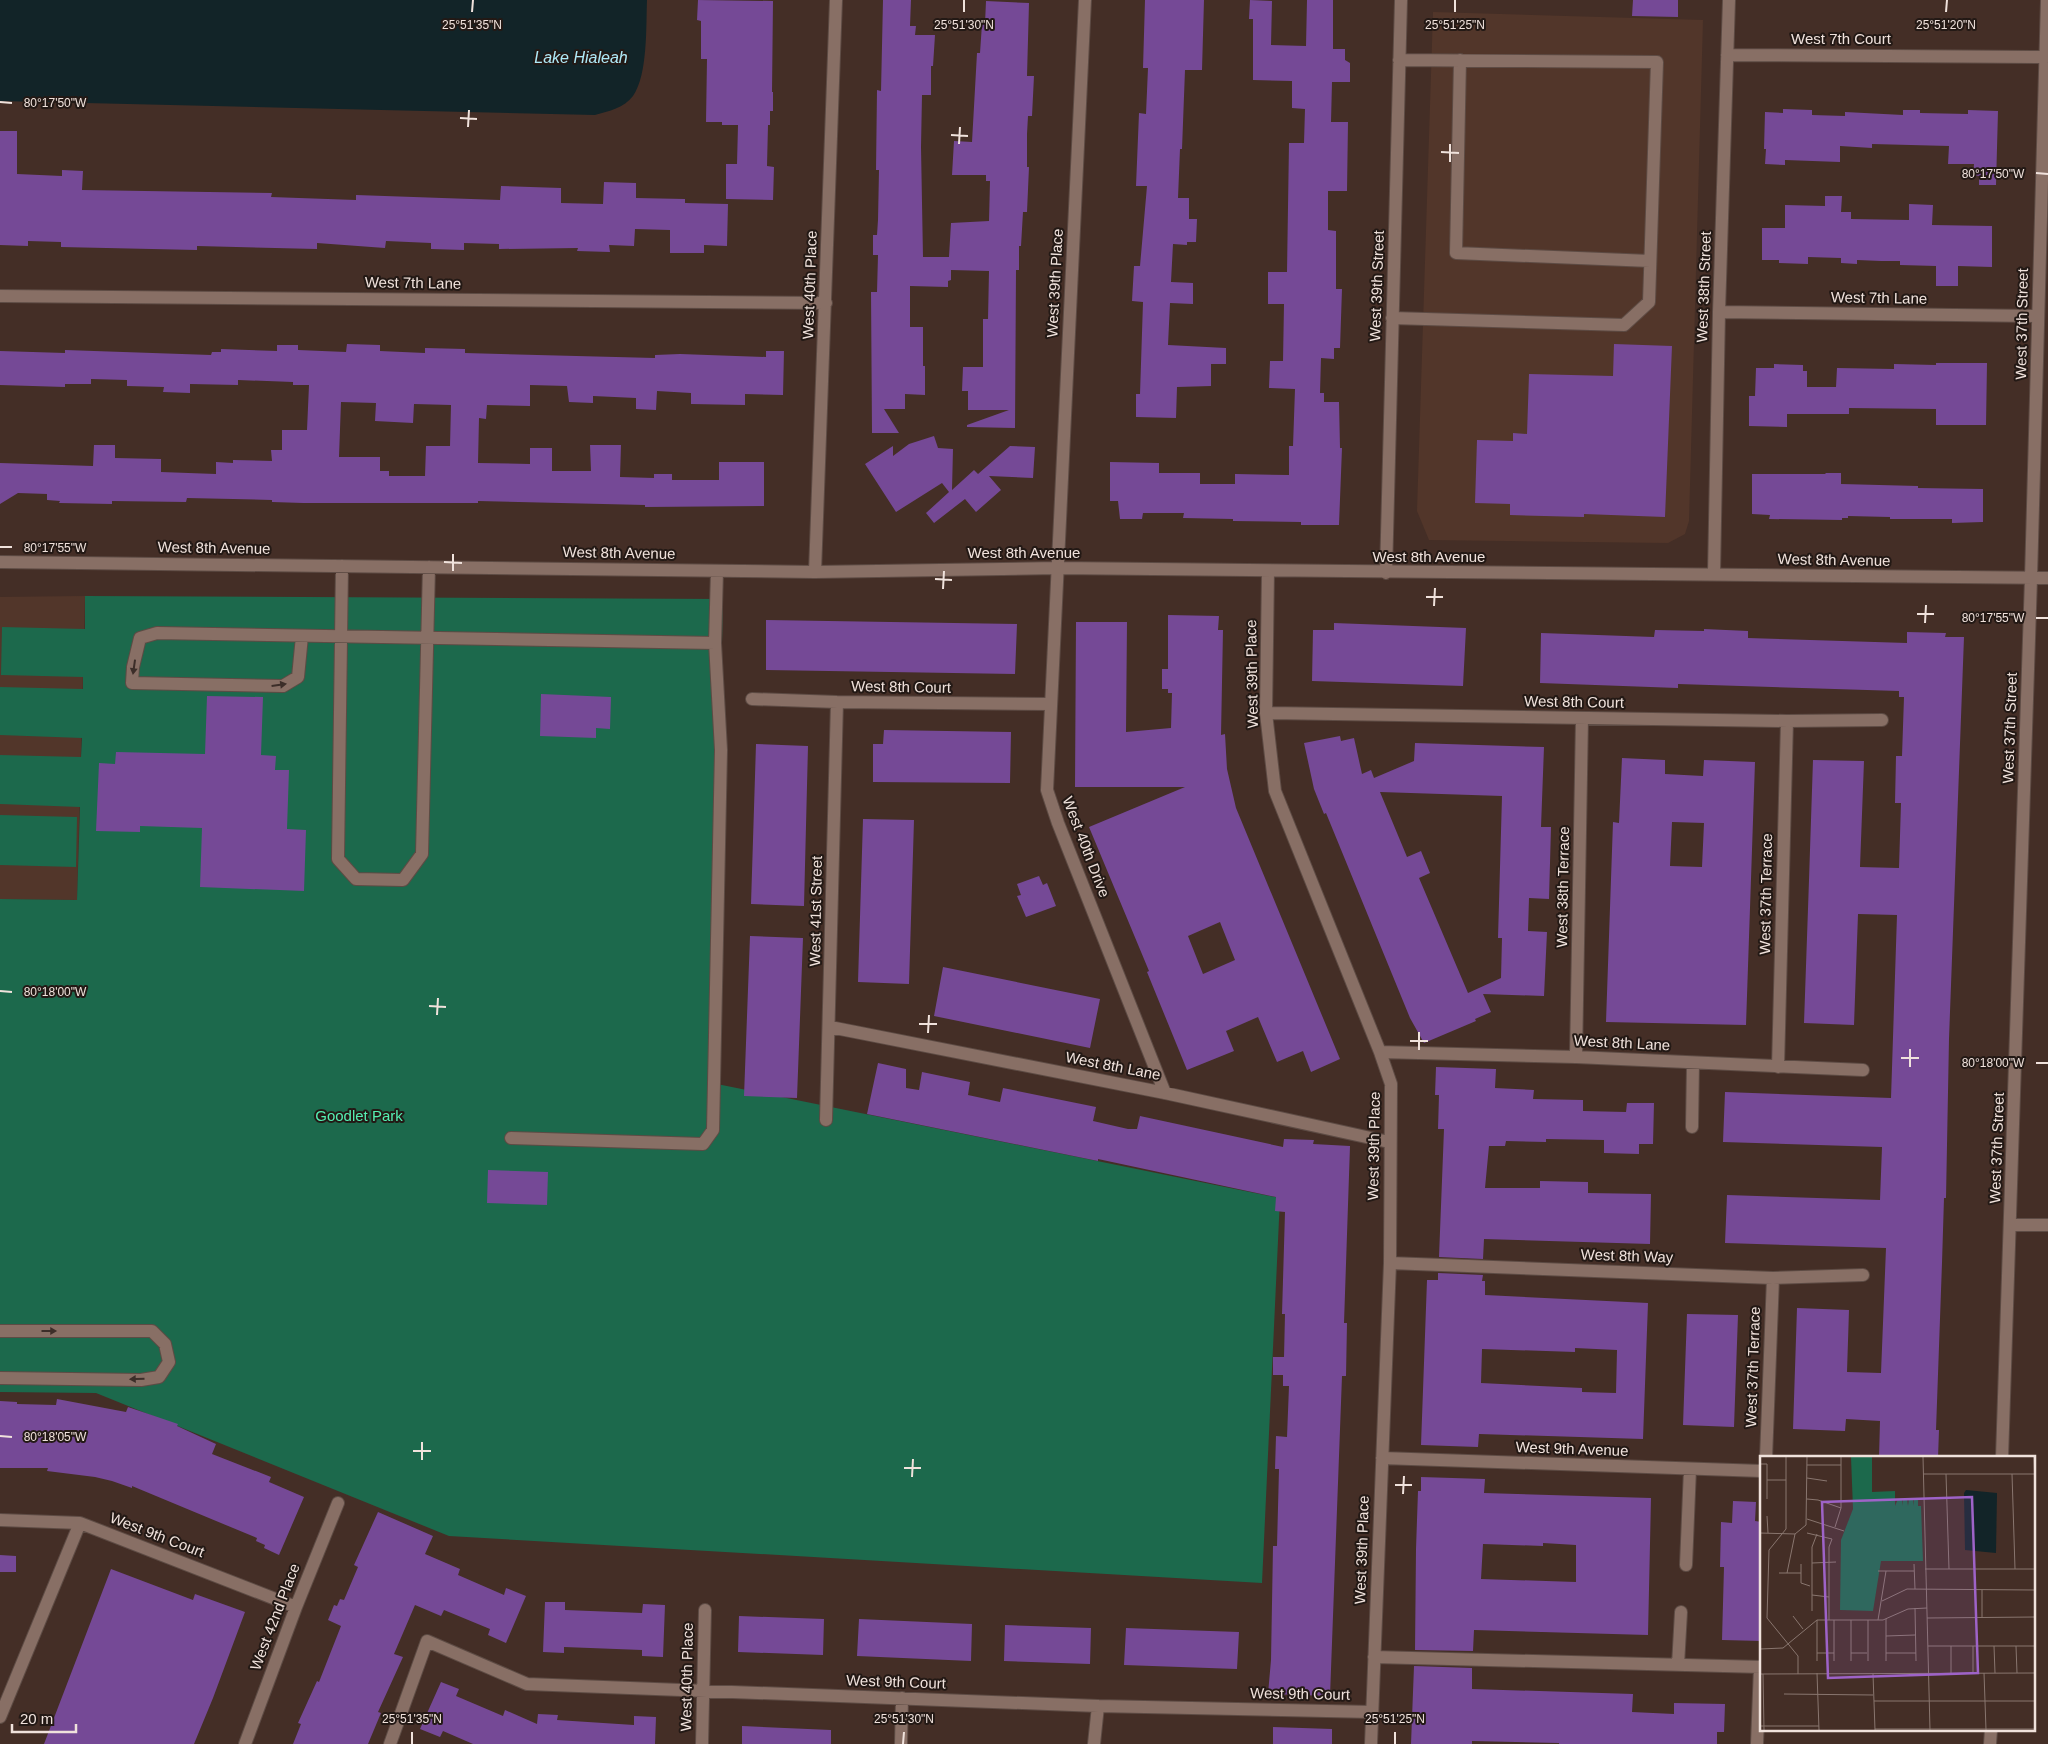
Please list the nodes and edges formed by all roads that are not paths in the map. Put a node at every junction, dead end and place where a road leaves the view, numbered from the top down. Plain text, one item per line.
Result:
1 (836, 0) edge
2 (1085, 0) edge
3 (1401, 0) edge
4 (1729, 0) edge
5 (2047, 0) edge
6 (1727, 55) junction
7 (2045, 57) junction
8 (1399, 60) junction
9 (1460, 60) junction
10 (1650, 261) junction
11 (0, 296) edge
12 (826, 304) junction
13 (1719, 312) junction
14 (2038, 316) junction
15 (1392, 318) junction
16 (0, 562) edge
17 (342, 566) junction
18 (429, 567) junction
19 (1057, 568) junction
20 (717, 571) junction
21 (1268, 571) junction
22 (815, 572) junction
23 (1386, 573) junction
24 (1714, 574) junction
25 (2031, 578) junction
26 (2048, 578) edge
27 (302, 636) junction
28 (341, 637) junction
29 (428, 638) junction
30 (715, 644) junction
31 (752, 699) dead end
32 (837, 702) junction
33 (1050, 704) junction
34 (1266, 713) junction
35 (1582, 718) junction
36 (1882, 720) dead end
37 (1787, 721) junction
38 (830, 1026) junction
39 (1380, 1052) junction
40 (1576, 1057) junction
41 (1693, 1063) junction
42 (1778, 1067) junction
43 (1863, 1070) dead end
44 (1165, 1093) junction
45 (826, 1120) dead end
46 (1692, 1127) dead end
47 (511, 1138) dead end
48 (1389, 1142) junction
49 (2011, 1225) junction
50 (2048, 1225) edge
51 (1390, 1263) junction
52 (1863, 1275) dead end
53 (1773, 1278) junction
54 (0, 1331) edge
55 (0, 1378) edge
56 (1766, 1456) edge
57 (2002, 1456) edge
58 (1382, 1458) junction
59 (1690, 1469) junction
60 (1760, 1472) edge
61 (338, 1503) dead end
62 (0, 1520) edge
63 (80, 1522) junction
64 (1686, 1564) dead end
65 (296, 1607) junction
66 (705, 1610) dead end
67 (1681, 1612) dead end
68 (1374, 1657) junction
69 (1678, 1665) junction
70 (1760, 1667) edge
71 (1760, 1686) edge
72 (704, 1691) junction
73 (902, 1698) junction
74 (1098, 1706) junction
75 (1372, 1712) junction
76 (0, 1717) edge
77 (245, 1744) edge
78 (390, 1744) edge
79 (702, 1744) edge
80 (900, 1744) edge
81 (1094, 1744) edge
82 (1371, 1744) edge
83 (1757, 1744) edge

1 - 12 street, West 40th Place
2 - 19 street, West 39th Place
3 - 8 street, West 39th Street
4 - 6 street, West 38th Street
5 - 7 street, West 37th Street
6 - 7 street, West 7th Court
6 - 13 street, West 38th Street
7 - 14 street, West 37th Street
8 - 9 street
8 - 15 street, West 39th Street
9 - 10 street
9 - 10 street
10 - 15 street
11 - 12 street, West 7th Lane
12 - 22 street, West 40th Place
13 - 14 street, West 7th Lane
13 - 24 street, West 38th Street
14 - 25 street, West 37th Street
15 - 23 street, West 39th Street
16 - 17 street, West 8th Avenue
17 - 18 street, West 8th Avenue
17 - 28 street
18 - 20 street, West 8th Avenue
18 - 29 street
19 - 21 street, West 8th Avenue
19 - 22 street, West 8th Avenue
19 - 33 street, West 40th Drive
20 - 22 street, West 8th Avenue
20 - 30 street
21 - 23 street, West 8th Avenue
21 - 34 street, West 39th Place
23 - 24 street, West 8th Avenue
24 - 25 street, West 8th Avenue
25 - 26 street, West 8th Avenue
25 - 49 street, West 37th Street
27 -> 27 street
27 - 28 street
28 - 29 street
28 - 29 street
29 - 30 street
30 - 47 street
31 - 32 street, West 8th Court
32 - 33 street, West 8th Court
32 - 38 street, West 41st Street
33 - 44 street, West 40th Drive
34 - 35 street, West 8th Court
34 - 39 street, West 39th Place
35 - 37 street, West 8th Court
35 - 40 street, West 38th Terrace
36 - 37 street, West 8th Court
37 - 42 street, West 37th Terrace
38 - 44 street, West 8th Lane
38 - 45 street, West 41st Street
39 - 40 street, West 8th Lane
39 - 48 street, West 39th Place
40 - 41 street, West 8th Lane
41 - 42 street, West 8th Lane
41 - 46 street
42 - 43 street, West 8th Lane
44 - 48 street, West 8th Lane
48 - 51 street, West 39th Place
49 - 50 street
49 - 57 street, West 37th Street
51 - 53 street, West 8th Way
51 - 58 street, West 39th Place
52 - 53 street, West 8th Way
53 - 56 street, West 37th Terrace
54 -> 55 street
58 - 59 street, West 9th Avenue
58 - 68 street, West 39th Place
59 - 60 street, West 9th Avenue
59 - 64 street
61 - 65 street, West 42nd Place
62 - 63 street, West 9th Court
63 - 65 street, West 9th Court
63 - 76 street
65 - 77 street, West 42nd Place
66 - 72 street, West 40th Place
67 - 69 street
68 - 69 street
68 - 75 street, West 39th Place
69 - 70 street
71 - 83 street
72 - 73 street, West 9th Court
72 - 78 street, West 9th Court
72 - 79 street, West 40th Place
73 - 74 street, West 9th Court
73 - 80 street
74 - 75 street, West 9th Court
74 - 81 street
75 - 82 street, West 39th Place

